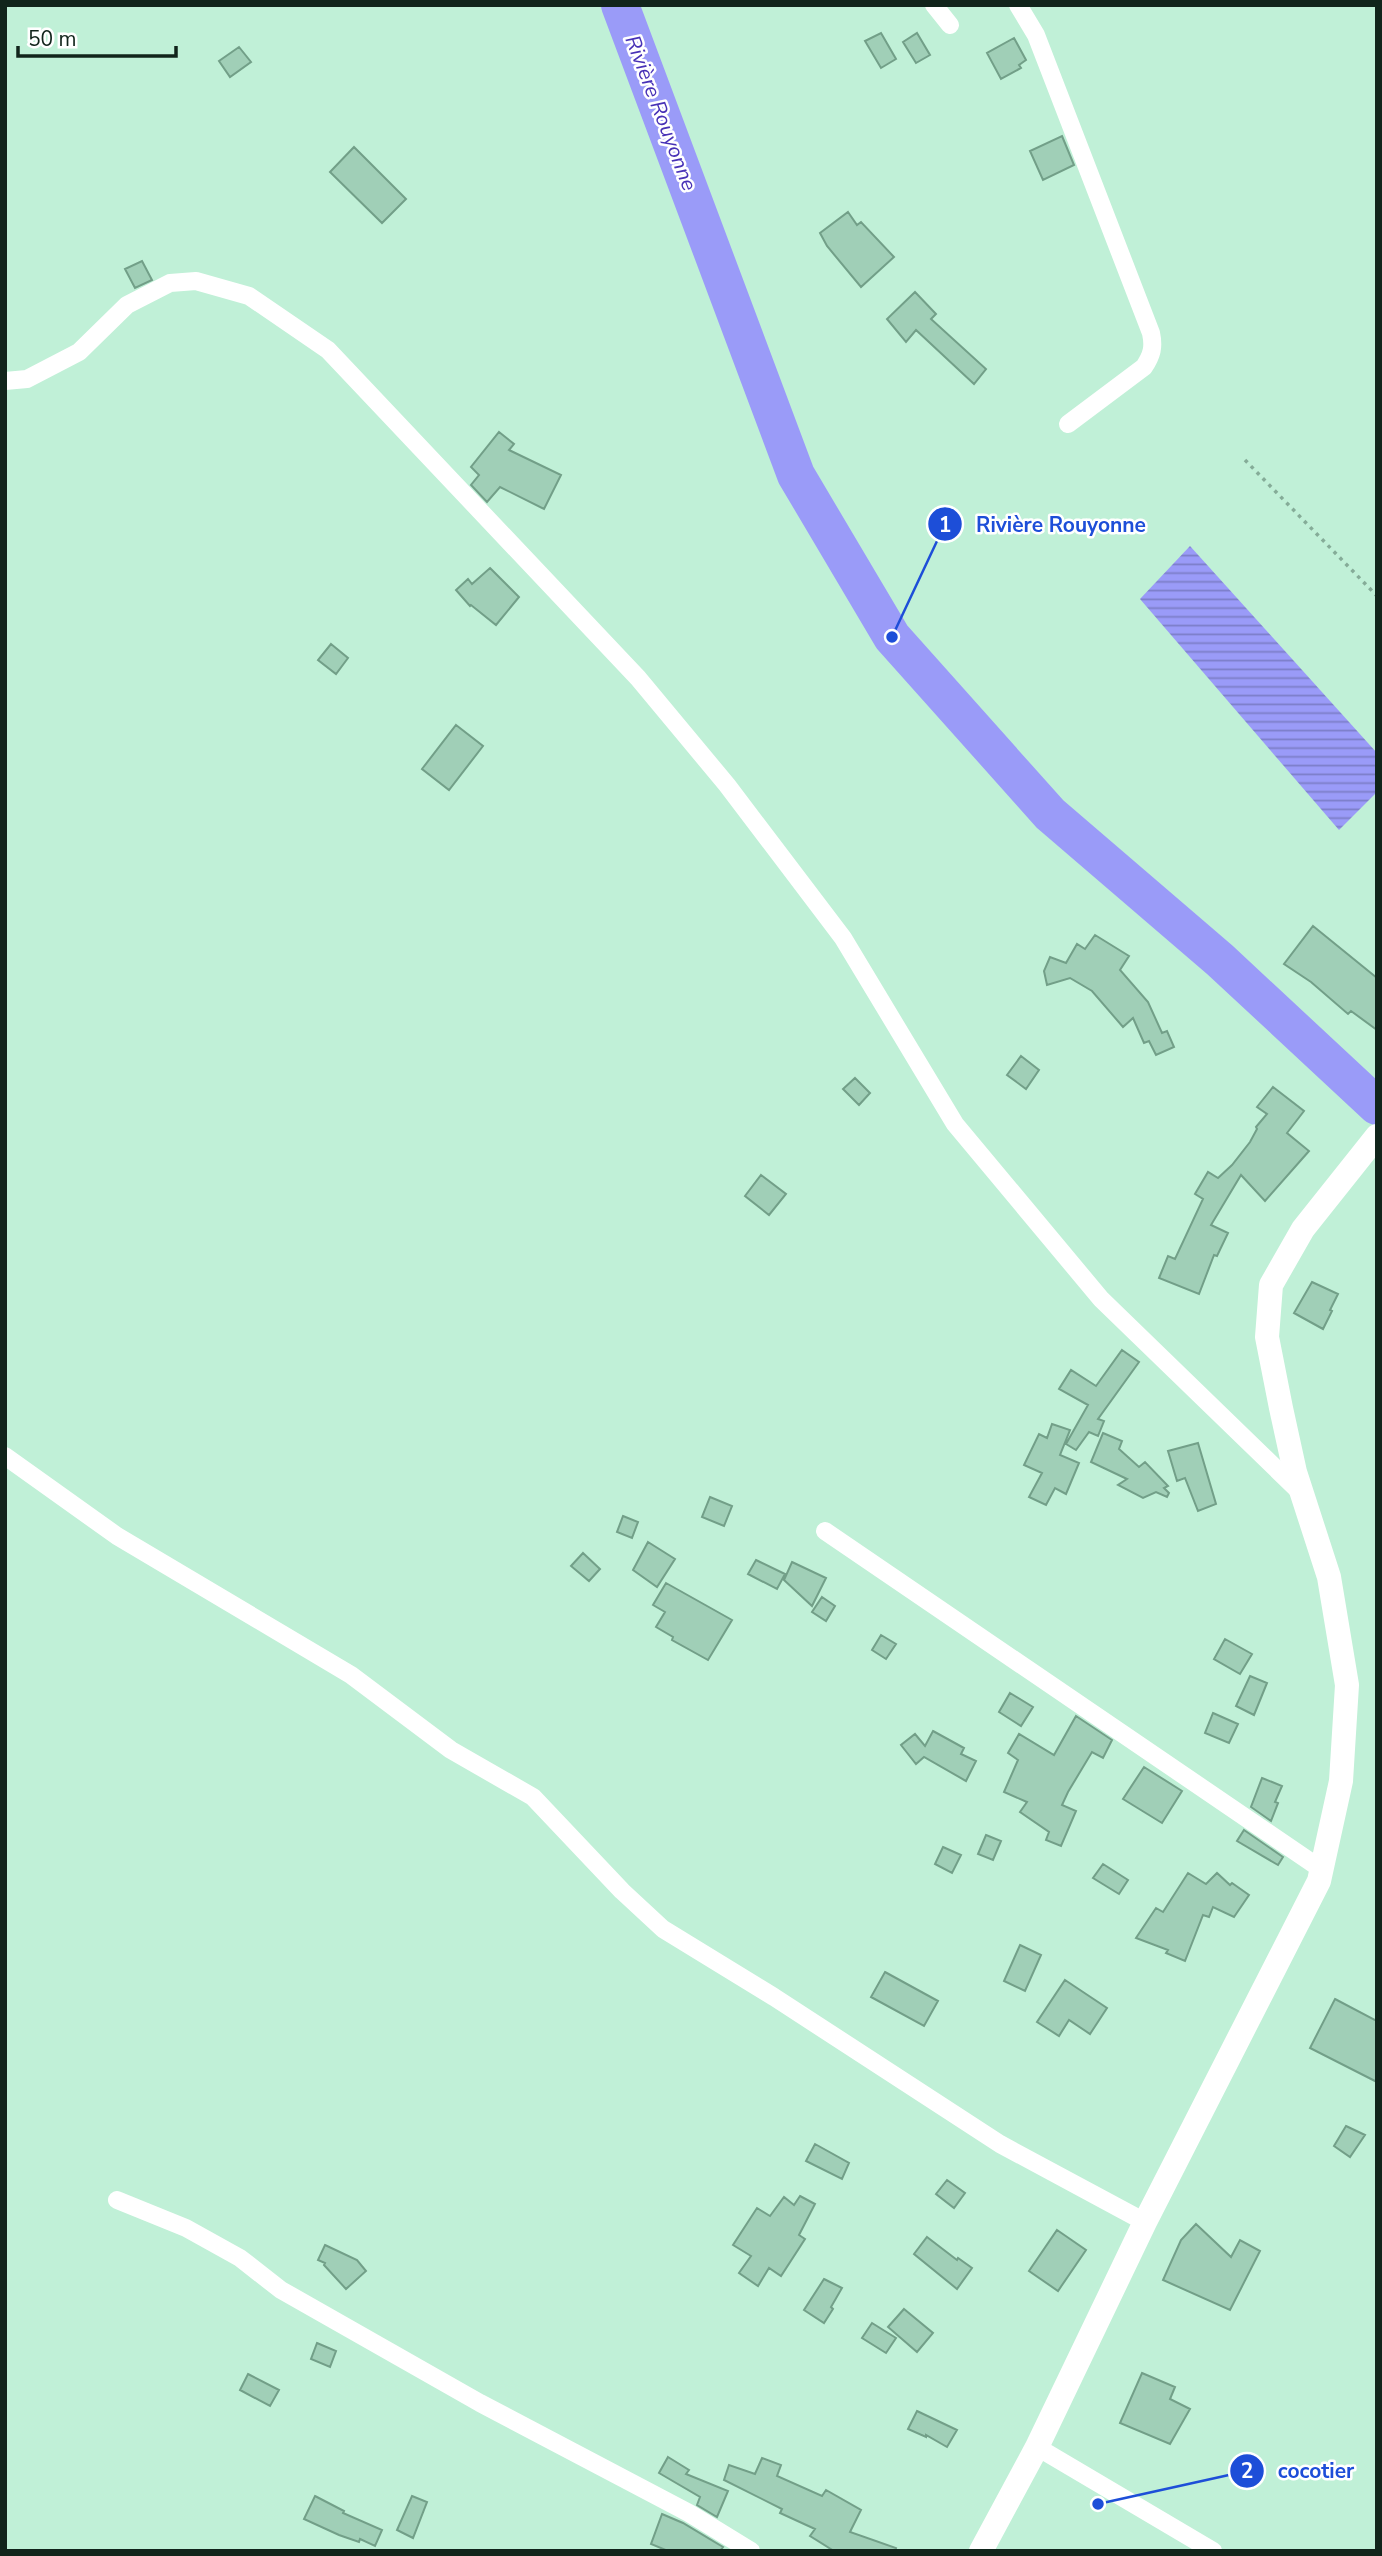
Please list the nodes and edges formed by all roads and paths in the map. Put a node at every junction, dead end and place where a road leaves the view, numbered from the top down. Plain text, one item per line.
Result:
1 (934, 5) edge
2 (1018, 5) edge
3 (950, 25) dead end
4 (5, 381) edge
5 (1068, 424) dead end
6 (1245, 460) dead end
7 (1377, 596) edge
8 (1377, 1136) edge
9 (5, 1456) edge
10 (1302, 1494) junction
11 (825, 1531) dead end
12 (1321, 1869) junction
13 (117, 2200) dead end
14 (1145, 2222) junction
15 (1037, 2447) junction
16 (751, 2551) edge
17 (981, 2551) edge
18 (1213, 2551) edge

1 - 3 street
2 - 5 street
4 - 10 street
6 - 7 path
8 - 10 main road
9 - 14 street
10 - 12 main road
11 - 12 street
12 - 14 main road
13 - 16 street
14 - 15 main road
15 - 17 main road
15 - 18 street

